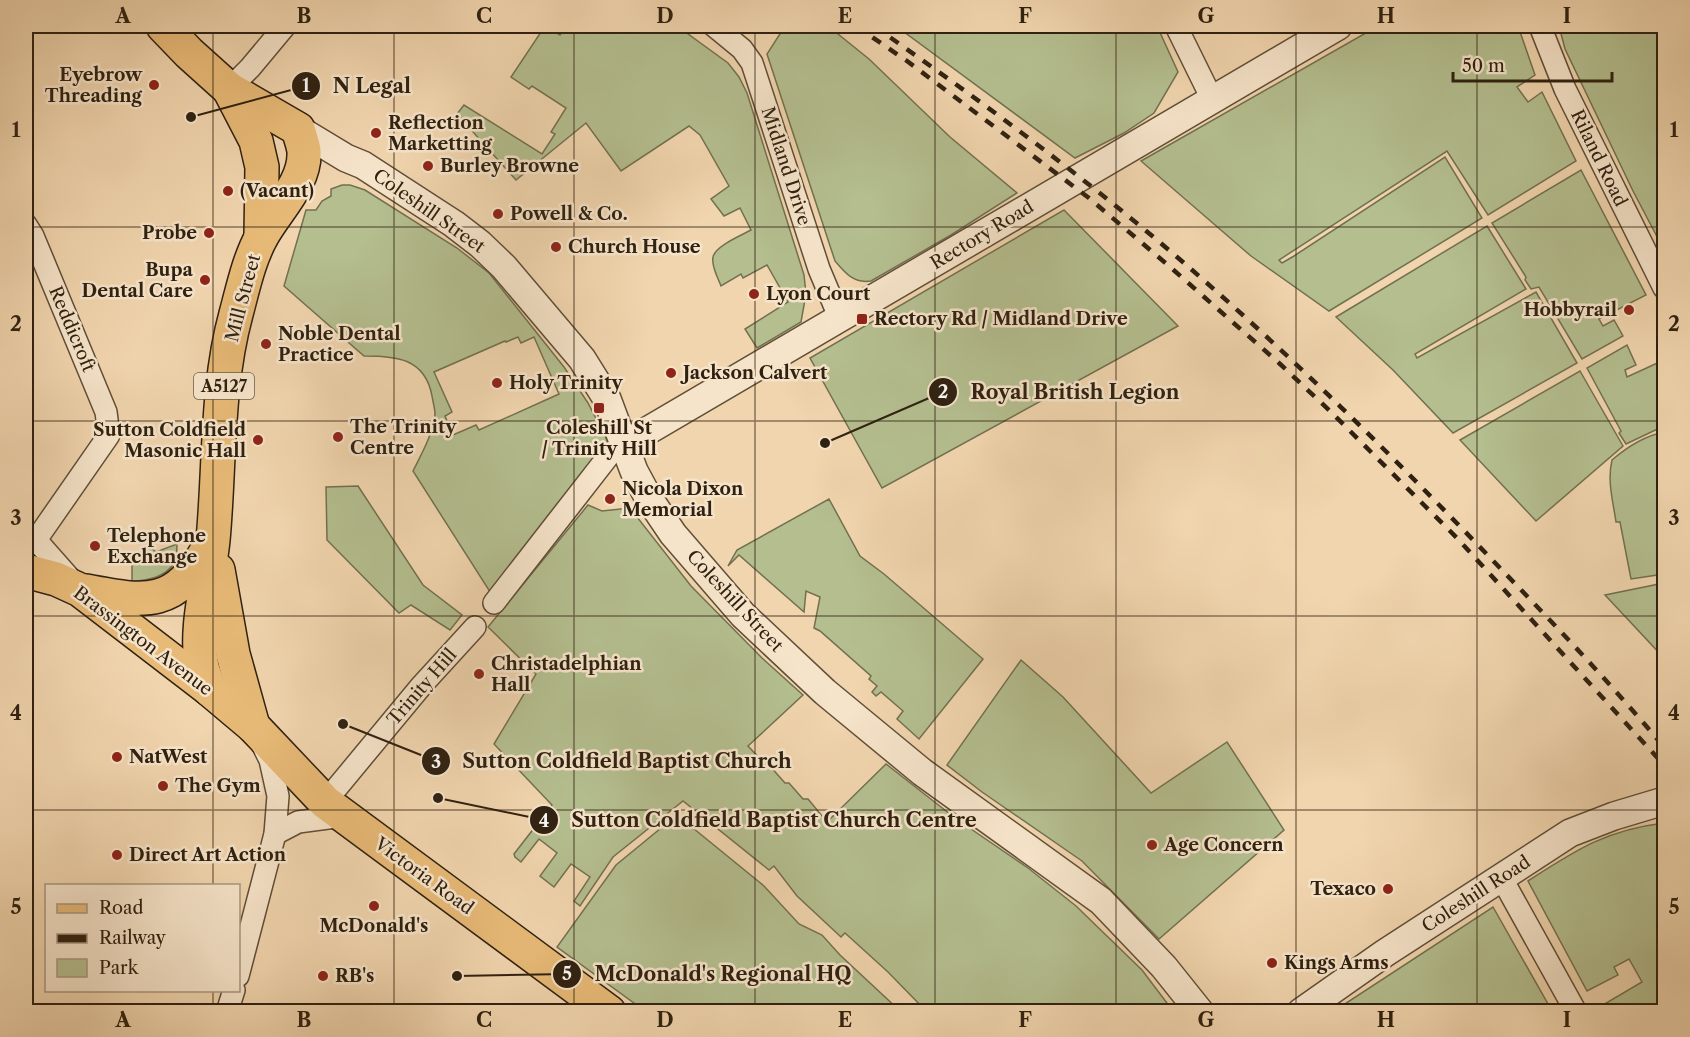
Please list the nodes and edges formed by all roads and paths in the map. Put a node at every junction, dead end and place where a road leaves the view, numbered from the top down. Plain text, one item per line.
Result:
1 (163, 26) edge
2 (285, 26) edge
3 (714, 26) edge
4 (1176, 26) edge
5 (1338, 26) edge
6 (1540, 26) edge
7 (229, 89) junction
8 (1212, 99) junction
9 (293, 126) junction
10 (259, 154) junction
11 (346, 158) junction
12 (301, 168) junction
13 (26, 225) edge
14 (261, 237) junction
15 (1665, 288) edge
16 (840, 319) junction
17 (625, 444) junction
18 (31, 537) edge
19 (213, 540) junction
20 (26, 571) edge
21 (80, 590) junction
22 (494, 603) dead end
23 (475, 627) dead end
24 (209, 689) junction
25 (253, 726) junction
26 (1665, 801) edge
27 (334, 809) junction
28 (275, 834) junction
29 (1501, 877) junction
30 (240, 968) edge
31 (233, 992) edge
32 (1194, 1004) edge
33 (228, 1011) edge
34 (609, 1011) edge
35 (1213, 1011) edge
36 (1300, 1011) edge
37 (1576, 1011) edge

1 - 7 main road, A5127
2 - 7 street
3 - 16 street, Midland Drive
4 - 8 street
5 - 8 street, Rectory Road
6 - 15 street, Riland Road
7 - 9 main road, A5127
7 - 10 main road, A5127
8 - 16 street, Rectory Road
9 - 10 street
9 - 11 street, Coleshill Street
9 - 12 main road
10 - 12 street
10 - 14 main road, Mill Street / A5127
11 - 12 street
11 - 17 street, Coleshill Street
12 - 14 main road, Mill Street
13 - 18 street, Reddicroft
14 - 19 main road, Mill Street / A5127
16 - 17 street, Rectory Road
17 - 22 street
17 - 32 street, Coleshill Street
18 - 21 street
19 - 21 main road, Mill Street / A5127
19 - 24 main road, Mill Street
19 - 25 main road, Mill Street
20 - 21 main road, Brassington Avenue / A5127
21 - 24 main road, Brassington Avenue / A5127
23 - 27 street, Trinity Hill
24 - 25 main road, Brassington Avenue / A5127
25 - 27 main road, Victoria Road
25 - 28 street
26 - 29 street, Coleshill Road
27 - 28 street
27 - 34 main road, Victoria Road
28 - 30 street
29 - 36 street, Coleshill Road
29 - 37 street
31 - 33 street
32 - 35 street, Coleshill Street

